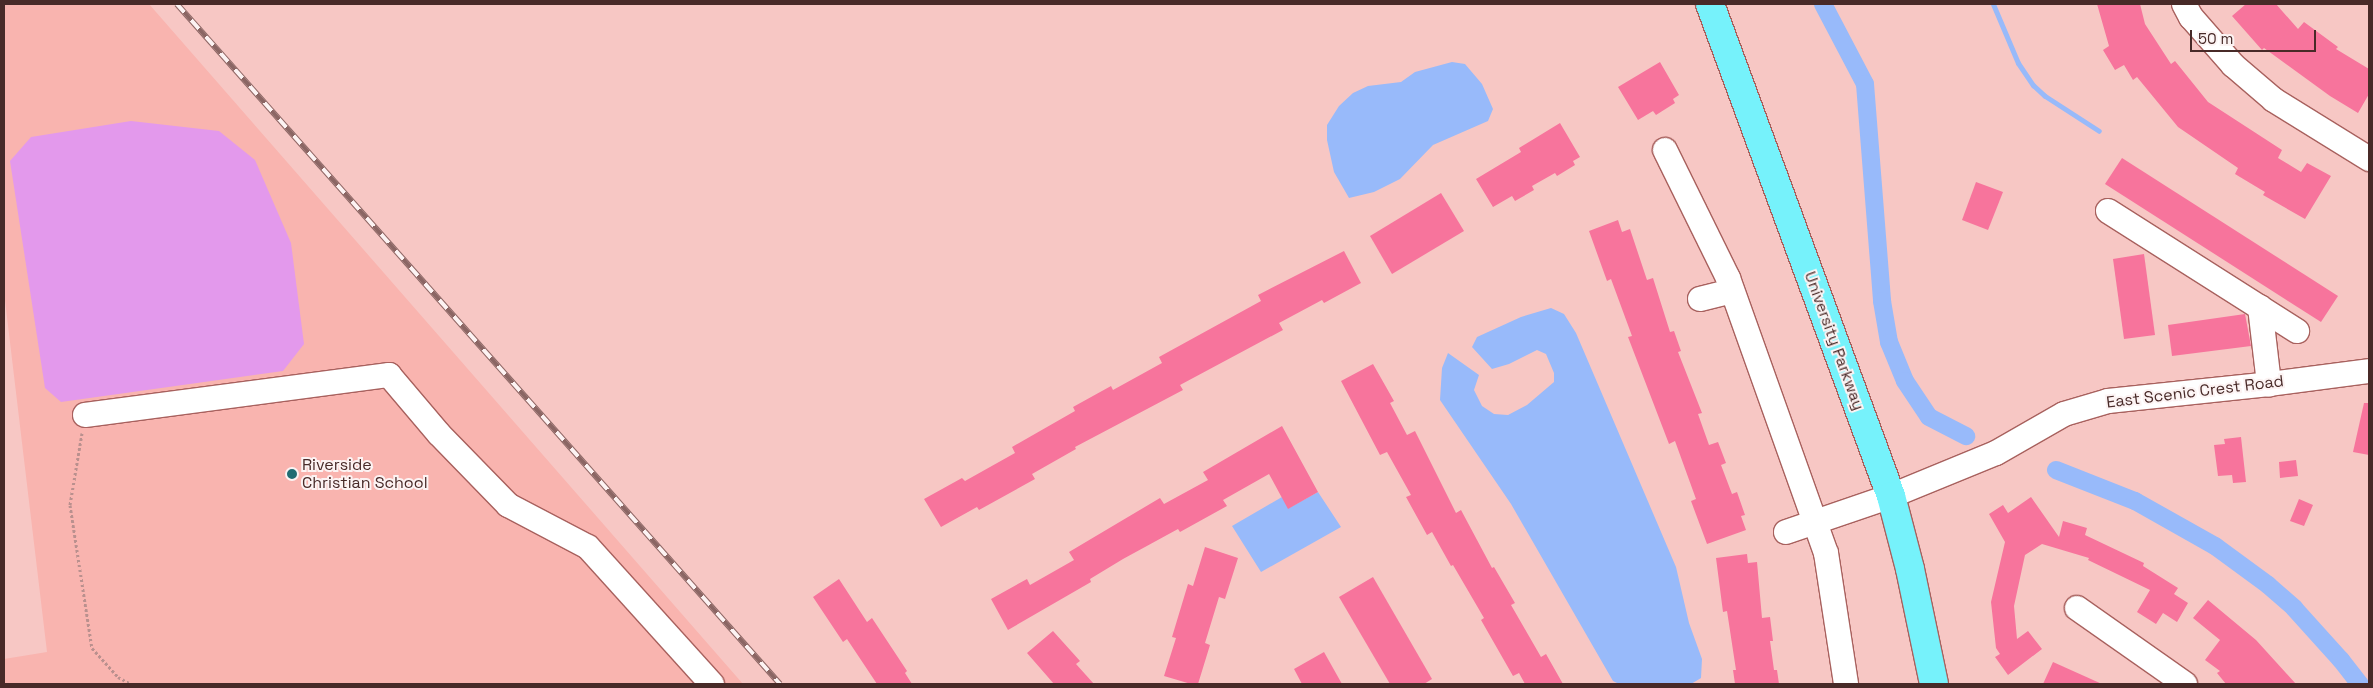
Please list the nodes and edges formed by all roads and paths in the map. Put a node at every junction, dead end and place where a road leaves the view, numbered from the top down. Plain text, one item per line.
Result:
1 (1710, 4) edge
2 (2184, 4) edge
3 (1665, 150) dead end
4 (2369, 158) edge
5 (2108, 211) dead end
6 (1732, 291) junction
7 (1700, 299) dead end
8 (2260, 307) junction
9 (2297, 331) dead end
10 (2369, 371) edge
11 (2269, 384) junction
12 (85, 415) joint
13 (1891, 496) junction
14 (1815, 522) junction
15 (1786, 532) dead end
16 (2077, 608) dead end
17 (131, 684) edge
18 (712, 684) edge
19 (1846, 684) edge
20 (1934, 684) edge
21 (2184, 684) edge

1 - 13 main road, University Parkway
2 - 4 street
3 - 6 street
5 - 8 street
6 - 7 street
6 - 14 street
8 - 9 street
8 - 11 street
10 - 11 street, East Scenic Crest Road
11 - 13 street, East Scenic Crest Road
12 - 17 path
12 - 18 street
13 - 14 street, East Scenic Crest Road
13 - 20 main road, University Parkway
14 - 15 street, East Scenic Crest Road
14 - 19 street
16 - 21 street

